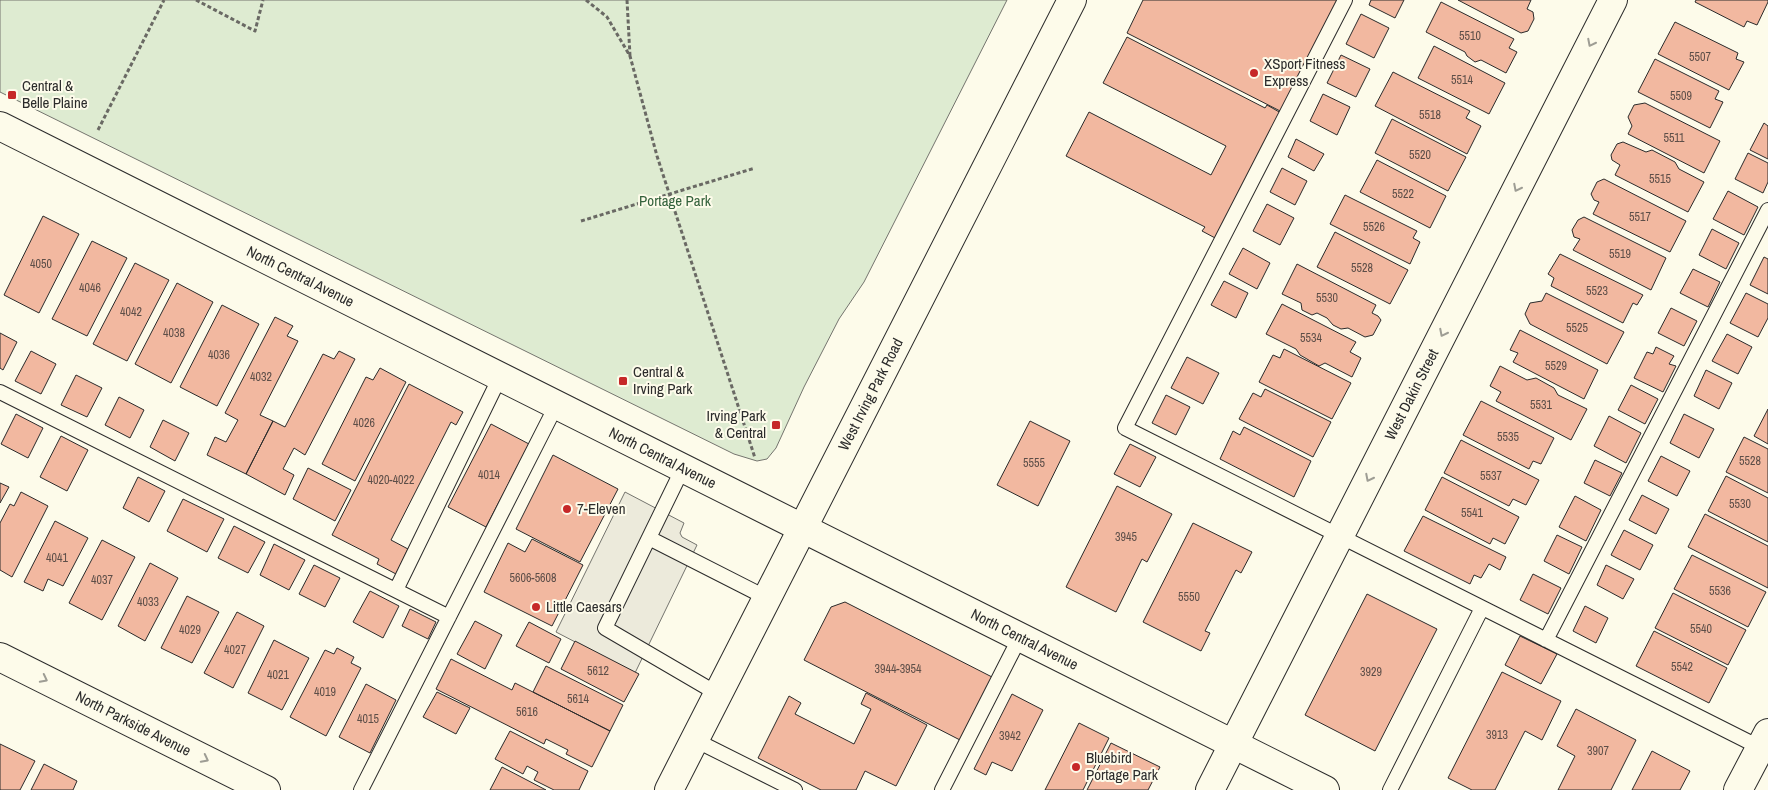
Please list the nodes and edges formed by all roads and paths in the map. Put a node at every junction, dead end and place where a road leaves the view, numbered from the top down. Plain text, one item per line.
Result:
1 (164, 0) edge
2 (196, 0) edge
3 (263, 0) edge
4 (586, 0) edge
5 (627, 0) edge
6 (1072, 0) edge
7 (1345, 0) edge
8 (1613, 0) edge
9 (630, 56) junction
10 (0, 126) edge
11 (98, 130) dead end
12 (754, 168) dead end
13 (670, 195) junction
14 (1768, 210) edge
15 (581, 222) dead end
16 (500, 376) junction
17 (0, 392) edge
18 (557, 404) junction
19 (756, 458) dead end
20 (684, 468) junction
21 (802, 529) junction
22 (1339, 536) junction
23 (649, 538) junction
24 (396, 590) junction
25 (767, 598) junction
26 (1482, 608) junction
27 (449, 617) junction
28 (1020, 637) junction
29 (1546, 640) junction
30 (0, 657) edge
31 (718, 694) junction
32 (695, 740) junction
33 (1233, 744) junction
34 (1765, 744) edge
35 (266, 790) edge
36 (361, 790) edge
37 (669, 790) edge
38 (795, 790) edge
39 (942, 790) edge
40 (1210, 790) edge
41 (1325, 790) edge
42 (1390, 790) edge
43 (1738, 790) edge

1 - 11 path
2 - 3 path
4 - 9 path
5 - 9 path
6 - 21 main road, West Irving Park Road
7 - 22 lane
8 -> 22 main road, West Dakin Street
9 - 13 path
10 - 16 main road, North Central Avenue
12 - 13 path
13 - 15 path
13 - 19 path
14 - 29 lane
16 - 18 main road, North Central Avenue
16 - 24 lane
17 - 24 lane
18 - 20 main road, North Central Avenue
18 - 27 lane
20 - 21 main road, North Central Avenue
20 - 23 lane
21 - 25 main road, West Irving Park Road
21 - 28 main road, North Central Avenue
22 - 26 lane
22 - 33 main road, West Dakin Street
23 - 25 lane
23 - 31 lane
24 - 27 lane
25 - 31 main road, West Irving Park Road
26 - 29 lane
26 - 42 lane
27 - 36 lane
28 - 33 main road, North Central Avenue
28 - 39 lane
29 - 34 lane
30 -> 35 main road, North Parkside Avenue
31 - 32 main road, West Irving Park Road
32 - 37 main road, West Irving Park Road
32 - 38 lane
33 - 40 main road, West Dakin Street
33 - 41 main road, North Central Avenue
34 - 43 main road

